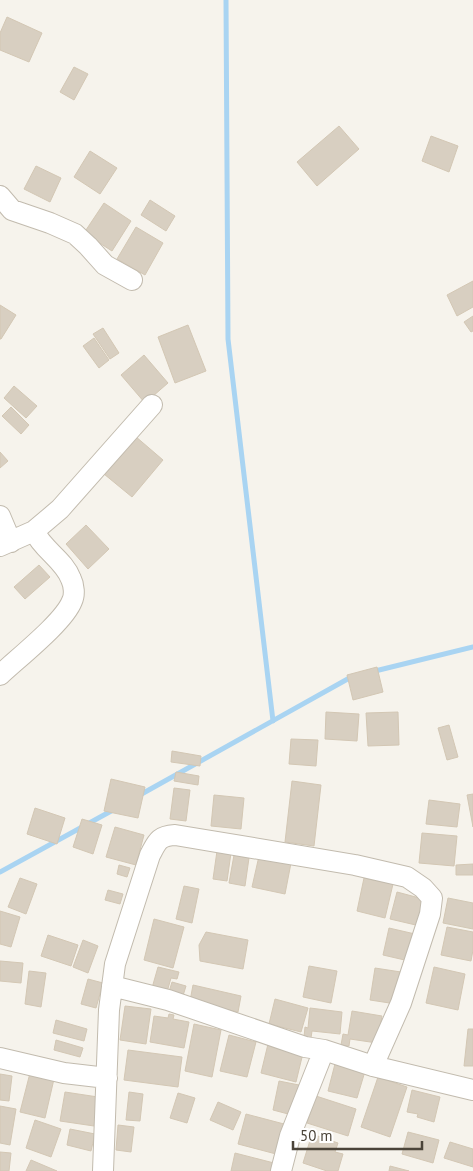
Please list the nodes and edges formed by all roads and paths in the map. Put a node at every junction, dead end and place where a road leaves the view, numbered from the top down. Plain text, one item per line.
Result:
1 (0, 196) edge
2 (132, 280) dead end
3 (152, 405) dead end
4 (0, 516) edge
5 (34, 531) junction
6 (6, 544) edge
7 (0, 675) edge
8 (112, 986) junction
9 (324, 1050) junction
10 (0, 1058) edge
11 (372, 1066) junction
12 (106, 1078) junction
13 (473, 1090) edge
14 (107, 1170) edge
15 (281, 1171) edge

1 - 2 street
3 - 5 street
4 - 6 street
5 - 6 street
5 - 7 street
8 - 9 street
8 - 11 street
8 - 12 street
9 - 11 street
9 - 15 street
10 - 12 street
11 - 13 street
12 - 14 street

